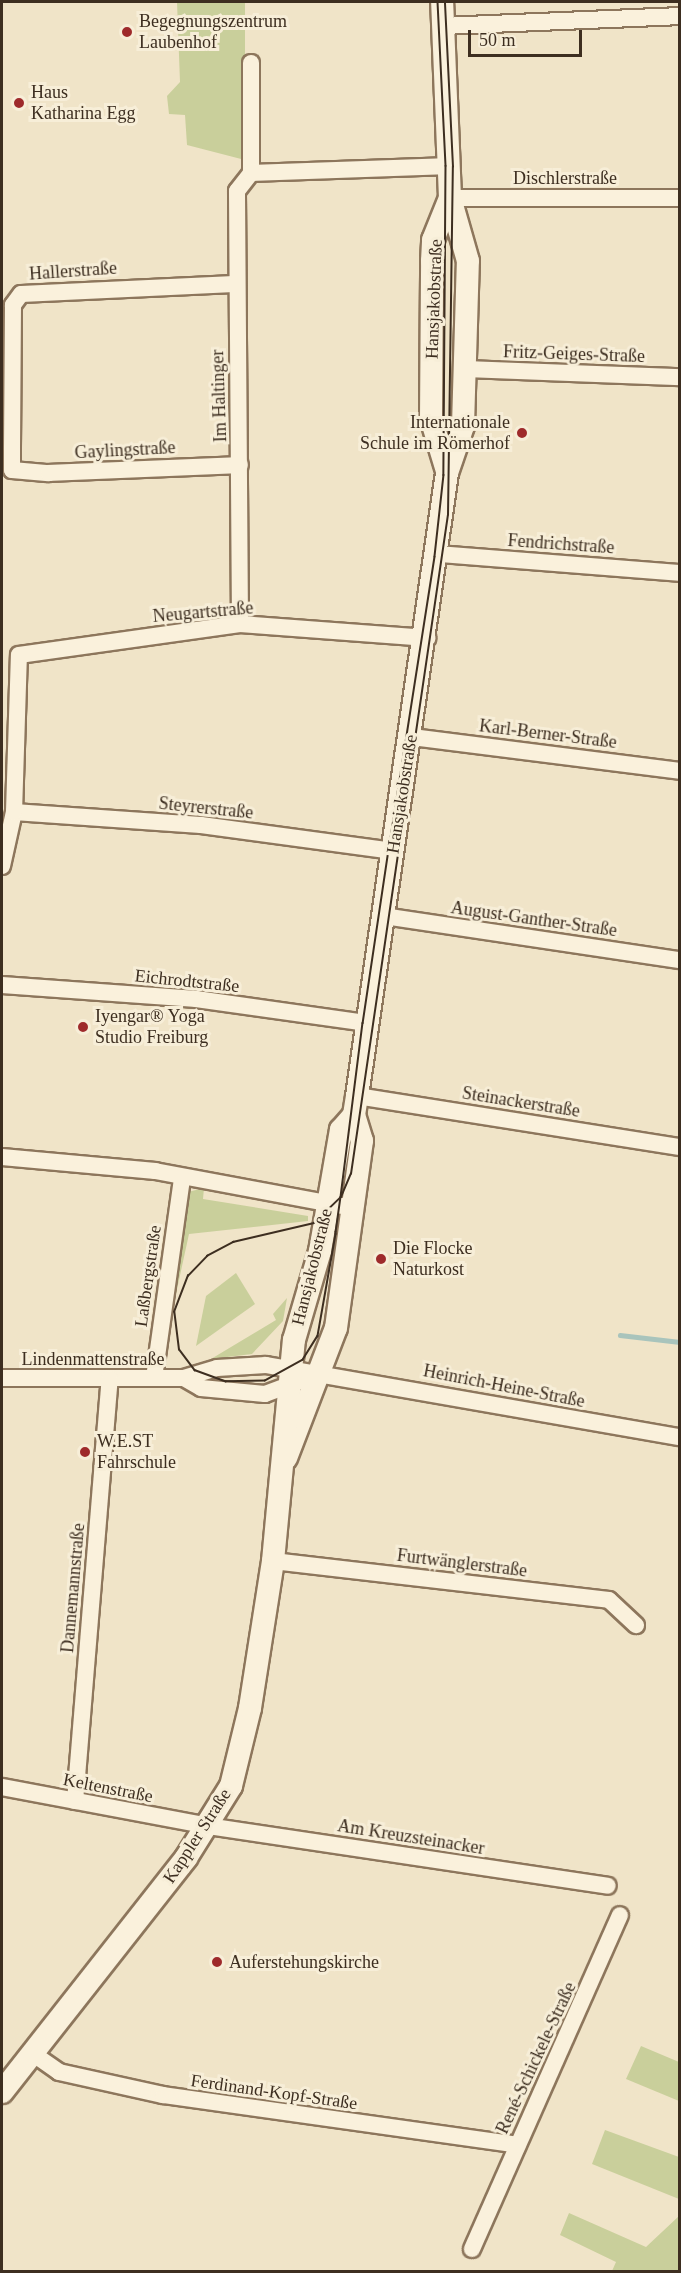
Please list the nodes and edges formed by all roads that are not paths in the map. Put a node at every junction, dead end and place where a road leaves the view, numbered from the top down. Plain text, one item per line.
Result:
1 (442, 2) edge
2 (680, 16) edge
3 (443, 26) junction
4 (251, 63) dead end
5 (450, 166) junction
6 (251, 173) junction
7 (450, 198) junction
8 (680, 198) edge
9 (234, 284) junction
10 (467, 369) junction
11 (680, 377) edge
12 (240, 465) junction
13 (12, 470) joint
14 (447, 472) junction
15 (439, 554) junction
16 (680, 573) edge
17 (240, 624) junction
18 (427, 638) junction
19 (412, 737) junction
20 (680, 771) edge
21 (14, 812) junction
22 (393, 850) junction
23 (2, 866) edge
24 (384, 916) junction
25 (680, 960) edge
26 (2, 986) edge
27 (367, 1023) junction
28 (355, 1106) junction
29 (680, 1147) edge
30 (2, 1157) edge
31 (182, 1178) junction
32 (329, 1203) junction
33 (353, 1208) junction
34 (321, 1373) junction
35 (2, 1378) edge
36 (110, 1378) junction
37 (154, 1378) junction
38 (184, 1378) junction
39 (289, 1378) junction
40 (680, 1437) edge
41 (286, 1458) junction
42 (273, 1561) junction
43 (636, 1625) dead end
44 (2, 1787) edge
45 (75, 1801) junction
46 (208, 1826) junction
47 (608, 1886) dead end
48 (620, 1915) dead end
49 (32, 2053) junction
50 (2, 2092) edge
51 (517, 2145) junction
52 (472, 2249) dead end

1 - 3 street, Hansjakobstraße
2 - 3 street
3 - 5 street, Hansjakobstraße
4 - 6 street, Im Haltinger
5 - 6 street
5 - 7 street, Hansjakobstraße
6 - 9 street, Im Haltinger
7 - 8 street, Dischlerstraße
7 - 10 street, Hansjakobstraße
7 - 14 street, Hansjakobstraße
9 - 12 street, Im Haltinger
9 - 13 street, Hallerstraße
10 - 11 street, Fritz-Geiges-Straße
10 - 14 street, Hansjakobstraße
12 - 13 street, Gaylingstraße
12 - 17 street, Im Haltinger
14 - 15 street, Hansjakobstraße
15 - 16 street, Fendrichstraße
15 - 18 street, Hansjakobstraße
17 - 18 street, Neugartstraße
17 - 21 street, Neugartstraße
18 - 19 street, Hansjakobstraße
19 - 20 street, Karl-Berner-Straße
19 - 22 street, Hansjakobstraße
21 - 22 street, Steyrerstraße
21 - 23 street
22 - 24 street, Hansjakobstraße
24 - 25 street, August-Ganther-Straße
24 - 27 street, Hansjakobstraße
26 - 27 street, Eichrodtstraße
27 - 28 street, Hansjakobstraße
28 - 29 street, Steinackerstraße
28 - 32 street, Hansjakobstraße
28 - 33 street, Hansjakobstraße
30 - 31 street
31 - 32 street
31 - 37 street, Laßbergstraße
32 - 33 street
32 - 39 street, Hansjakobstraße
33 - 34 street, Hansjakobstraße
34 - 39 street, Lindenmattenstraße
34 - 40 street, Heinrich-Heine-Straße
34 - 41 street, Kappler Straße
35 - 36 street, Lindenmattenstraße
36 - 37 street, Lindenmattenstraße
36 - 45 street, Dannemannstraße
37 - 38 street, Lindenmattenstraße
38 - 39 street, Lindenmattenstraße
38 - 39 street, Lindenmattenstraße
39 - 41 street, Kappler Straße
41 - 42 street, Kappler Straße
42 - 43 street, Furtwänglerstraße
42 - 46 street, Kappler Straße
44 - 45 street, Keltenstraße
45 - 46 street, Keltenstraße
46 - 47 street, Am Kreuzsteinacker
46 - 49 street, Kappler Straße
48 - 51 street, René-Schickele-Straße
49 - 50 street, Kappler Straße
49 - 51 street, Ferdinand-Kopf-Straße
51 - 52 street, René-Schickele-Straße

